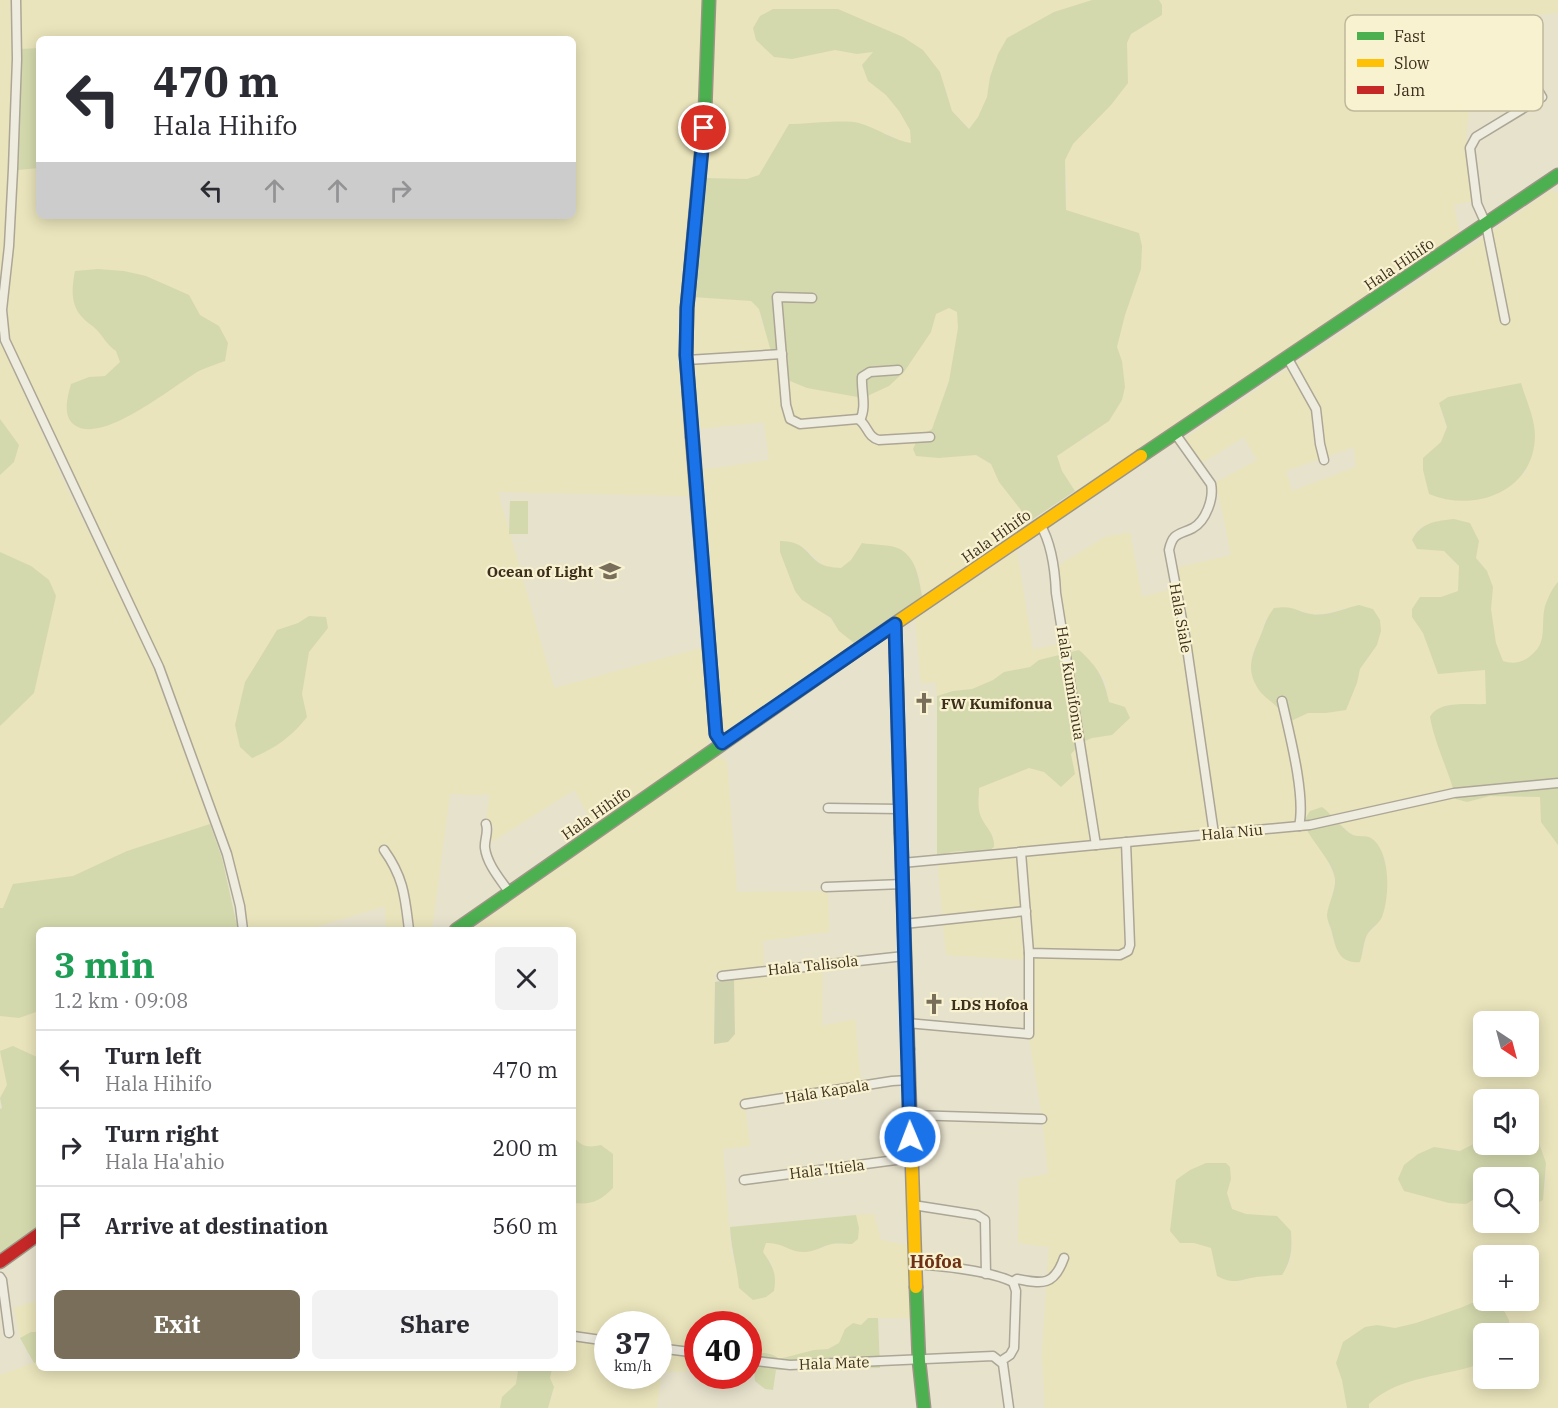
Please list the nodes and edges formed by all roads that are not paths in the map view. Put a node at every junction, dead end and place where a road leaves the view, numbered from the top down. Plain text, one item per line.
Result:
1 (16, 0) edge
2 (709, 0) edge
3 (1519, 111) edge
4 (1556, 180) edge
5 (1485, 224) junction
6 (812, 298) dead end
7 (1505, 320) dead end
8 (782, 354) junction
9 (1287, 357) junction
10 (687, 360) junction
11 (898, 370) dead end
12 (860, 420) junction
13 (1174, 432) junction
14 (930, 436) dead end
15 (1324, 460) dead end
16 (1040, 524) junction
17 (895, 624) junction
18 (1282, 701) dead end
19 (722, 743) junction
20 (1558, 783) edge
21 (828, 808) dead end
22 (900, 809) junction
23 (486, 824) dead end
24 (1299, 826) junction
25 (1214, 834) junction
26 (1126, 842) junction
27 (1096, 845) junction
28 (384, 850) dead end
29 (1021, 852) junction
30 (902, 864) junction
31 (903, 884) junction
32 (826, 887) dead end
33 (509, 892) junction
34 (1026, 911) junction
35 (904, 924) junction
36 (243, 927) edge
37 (408, 927) edge
38 (460, 927) edge
39 (1029, 952) junction
40 (904, 956) junction
41 (722, 976) dead end
42 (907, 1023) junction
43 (909, 1080) junction
44 (745, 1104) dead end
45 (910, 1115) junction
46 (1042, 1119) dead end
47 (910, 1158) junction
48 (744, 1180) dead end
49 (913, 1205) junction
50 (36, 1236) edge
51 (1064, 1258) dead end
52 (0, 1262) edge
53 (916, 1264) junction
54 (986, 1274) junction
55 (0, 1276) edge
56 (1013, 1282) junction
57 (9, 1333) dead end
58 (576, 1336) edge
59 (594, 1339) edge
60 (919, 1361) junction
61 (1001, 1361) junction
62 (762, 1362) edge
63 (924, 1408) edge
64 (1009, 1408) edge

1 - 36 street
2 - 10 street
3 - 5 street
4 - 5 street, Hala Hihifo
5 - 7 street
5 - 9 street, Hala Hihifo
6 - 8 street
8 - 10 street
8 - 12 street
9 - 13 street, Hala Hihifo
9 - 15 street
10 - 19 street
11 - 12 street
12 - 14 street
13 - 16 street, Hala Hihifo
13 - 25 street, Hala Siale
16 - 17 street, Hala Hihifo
16 - 27 street, Hala Kumifonua
17 - 19 street, Hala Hihifo
17 - 22 street
18 - 24 street
19 - 33 street, Hala Hihifo
20 - 24 street, Hala Niu
21 - 22 street
22 - 30 street
23 - 33 street
24 - 25 street, Hala Niu
25 - 26 street, Hala Niu
26 - 27 street, Hala Niu
26 - 39 street
27 - 29 street, Hala Niu
28 - 37 street
29 - 30 street, Hala Niu
29 - 34 street
30 - 31 street
31 - 32 street
31 - 35 street
33 - 38 street, Hala Hihifo
34 - 35 street
34 - 39 street
35 - 40 street
39 - 42 street
40 - 41 street, Hala Talisola
40 - 42 street
42 - 43 street
43 - 44 street, Hala Kapala
43 - 45 street
45 - 46 street
45 - 47 street
47 - 48 street, Hala 'Itiela
47 - 49 street
49 - 53 street
49 - 54 street
50 - 52 street
51 - 56 street
53 - 54 street
53 - 60 street
54 - 56 street
55 - 57 street
56 - 61 street
58 - 59 street
60 - 61 street, Hala Mate
60 - 62 street, Hala Mate
60 - 63 street
61 - 64 street

